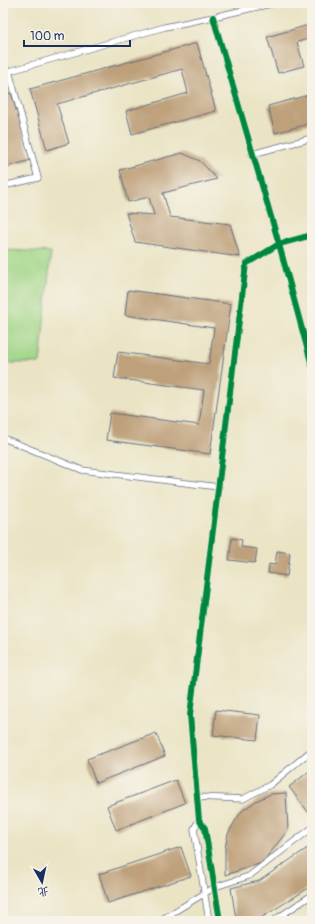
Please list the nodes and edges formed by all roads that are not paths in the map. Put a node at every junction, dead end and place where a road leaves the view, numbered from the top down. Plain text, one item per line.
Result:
1 (275, 3) edge
2 (213, 17) junction
3 (9, 71) junction
4 (3, 73) edge
5 (312, 138) edge
6 (252, 154) junction
7 (3, 186) edge
8 (312, 235) edge
9 (278, 244) junction
10 (312, 366) edge
11 (3, 438) edge
12 (218, 488) junction
13 (312, 750) edge
14 (198, 797) junction
15 (199, 820) junction
16 (312, 828) edge
17 (215, 888) junction
18 (204, 893) junction
19 (312, 895) edge
20 (159, 921) edge
21 (209, 921) edge
22 (220, 921) edge
23 (273, 921) edge

1 - 2 street
2 - 3 street
2 - 6 street
3 - 4 street
3 - 7 street
5 - 6 street
6 - 9 street
8 - 9 street
9 - 10 street
9 - 12 street
11 - 12 street
12 - 14 street
13 - 14 street
14 - 15 street
15 - 17 street
15 - 18 street
16 - 17 street
17 - 18 street
17 - 22 street
18 - 20 street
18 - 21 street
19 - 23 street

